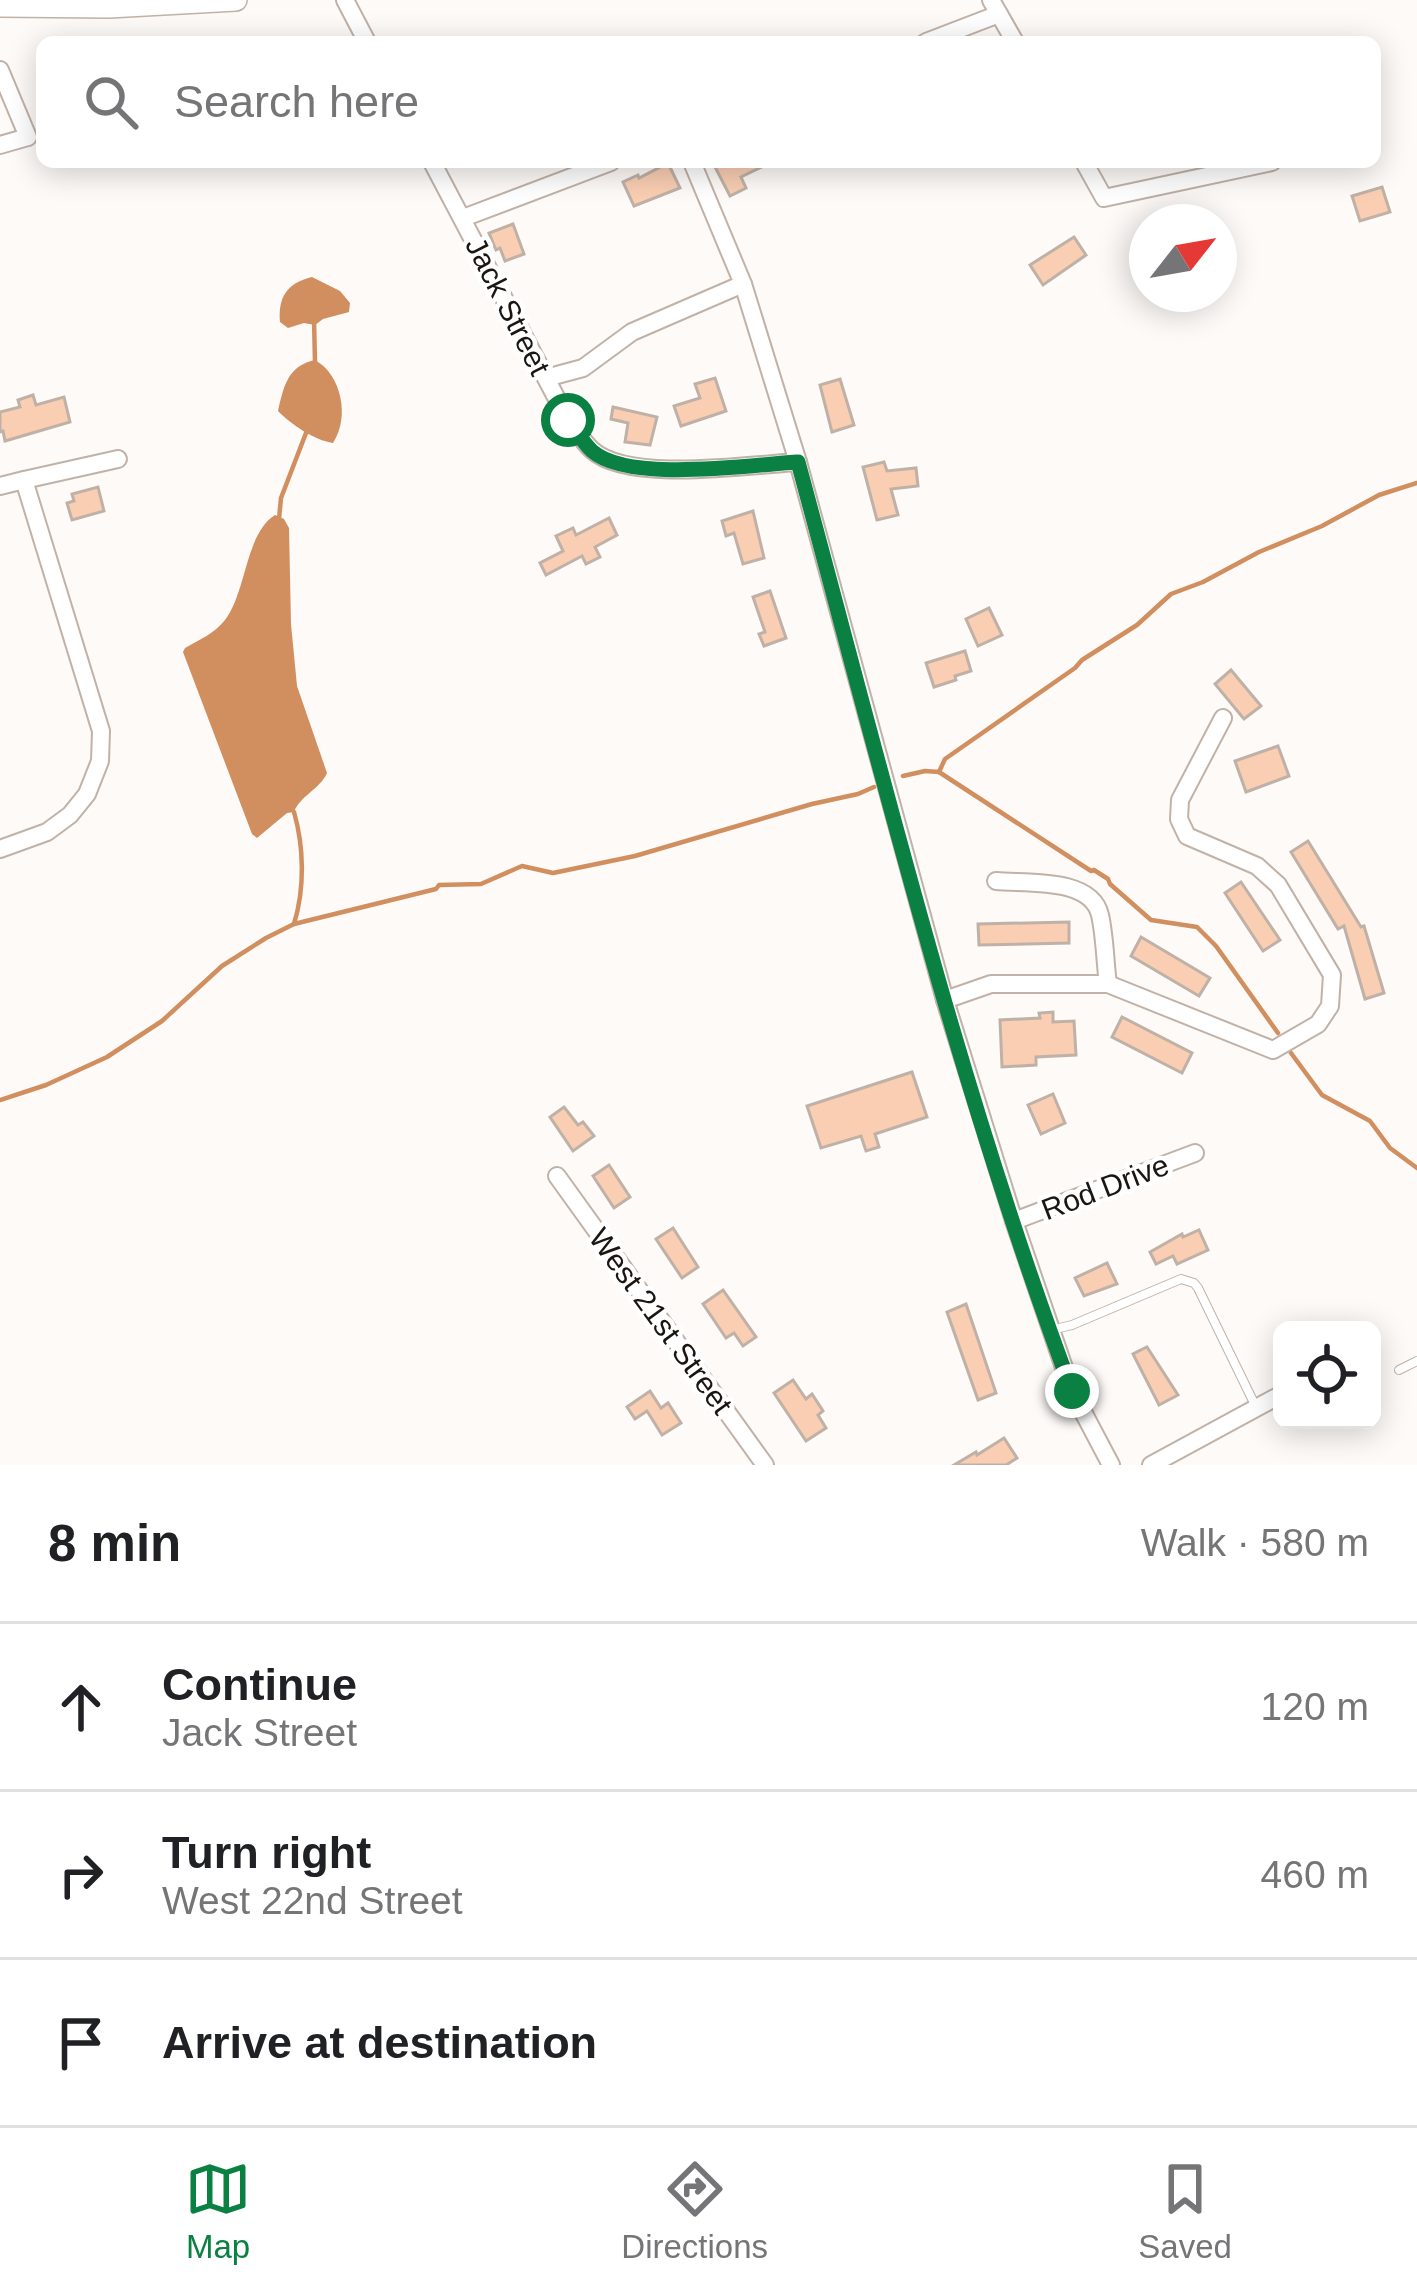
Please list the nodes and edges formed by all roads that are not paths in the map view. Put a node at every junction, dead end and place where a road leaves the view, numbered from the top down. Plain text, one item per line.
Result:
1 (236, 0) edge
2 (345, 0) edge
3 (0, 6) edge
4 (995, 7) edge
5 (365, 36) edge
6 (938, 36) edge
7 (1012, 36) edge
8 (0, 70) edge
9 (0, 145) edge
10 (435, 168) edge
11 (595, 168) edge
12 (695, 168) edge
13 (1087, 168) edge
14 (1244, 168) edge
15 (463, 218) junction
16 (743, 284) junction
17 (546, 378) junction
18 (118, 459) dead end
19 (798, 462) junction
20 (24, 480) junction
21 (0, 486) edge
22 (1223, 718) dead end
23 (0, 849) edge
24 (996, 881) dead end
25 (1108, 984) junction
26 (945, 1000) junction
27 (1195, 1153) dead end
28 (557, 1176) dead end
29 (1014, 1221) junction
30 (1049, 1330) junction
31 (1417, 1361) edge
32 (1399, 1370) dead end
33 (1273, 1399) edge
34 (1256, 1408) junction
35 (765, 1465) edge
36 (1111, 1465) edge
37 (1151, 1465) edge

1 - 3 street
2 - 5 street
4 - 6 street
4 - 7 street
8 - 9 street
10 - 15 street, Jack Street
11 - 15 street
12 - 16 street
13 - 14 street
15 - 17 street, Jack Street
16 - 17 street
16 - 19 street
17 - 19 street, Jack Street
18 - 20 street
19 - 26 street
20 - 21 street
20 - 23 street
22 - 25 street
24 - 25 street
25 - 26 street
26 - 29 street
27 - 29 street, Rod Drive
28 - 35 street, West 21st Street
29 - 30 street
30 - 34 lane
30 - 36 street
31 - 32 lane
33 - 34 street
34 - 37 street

